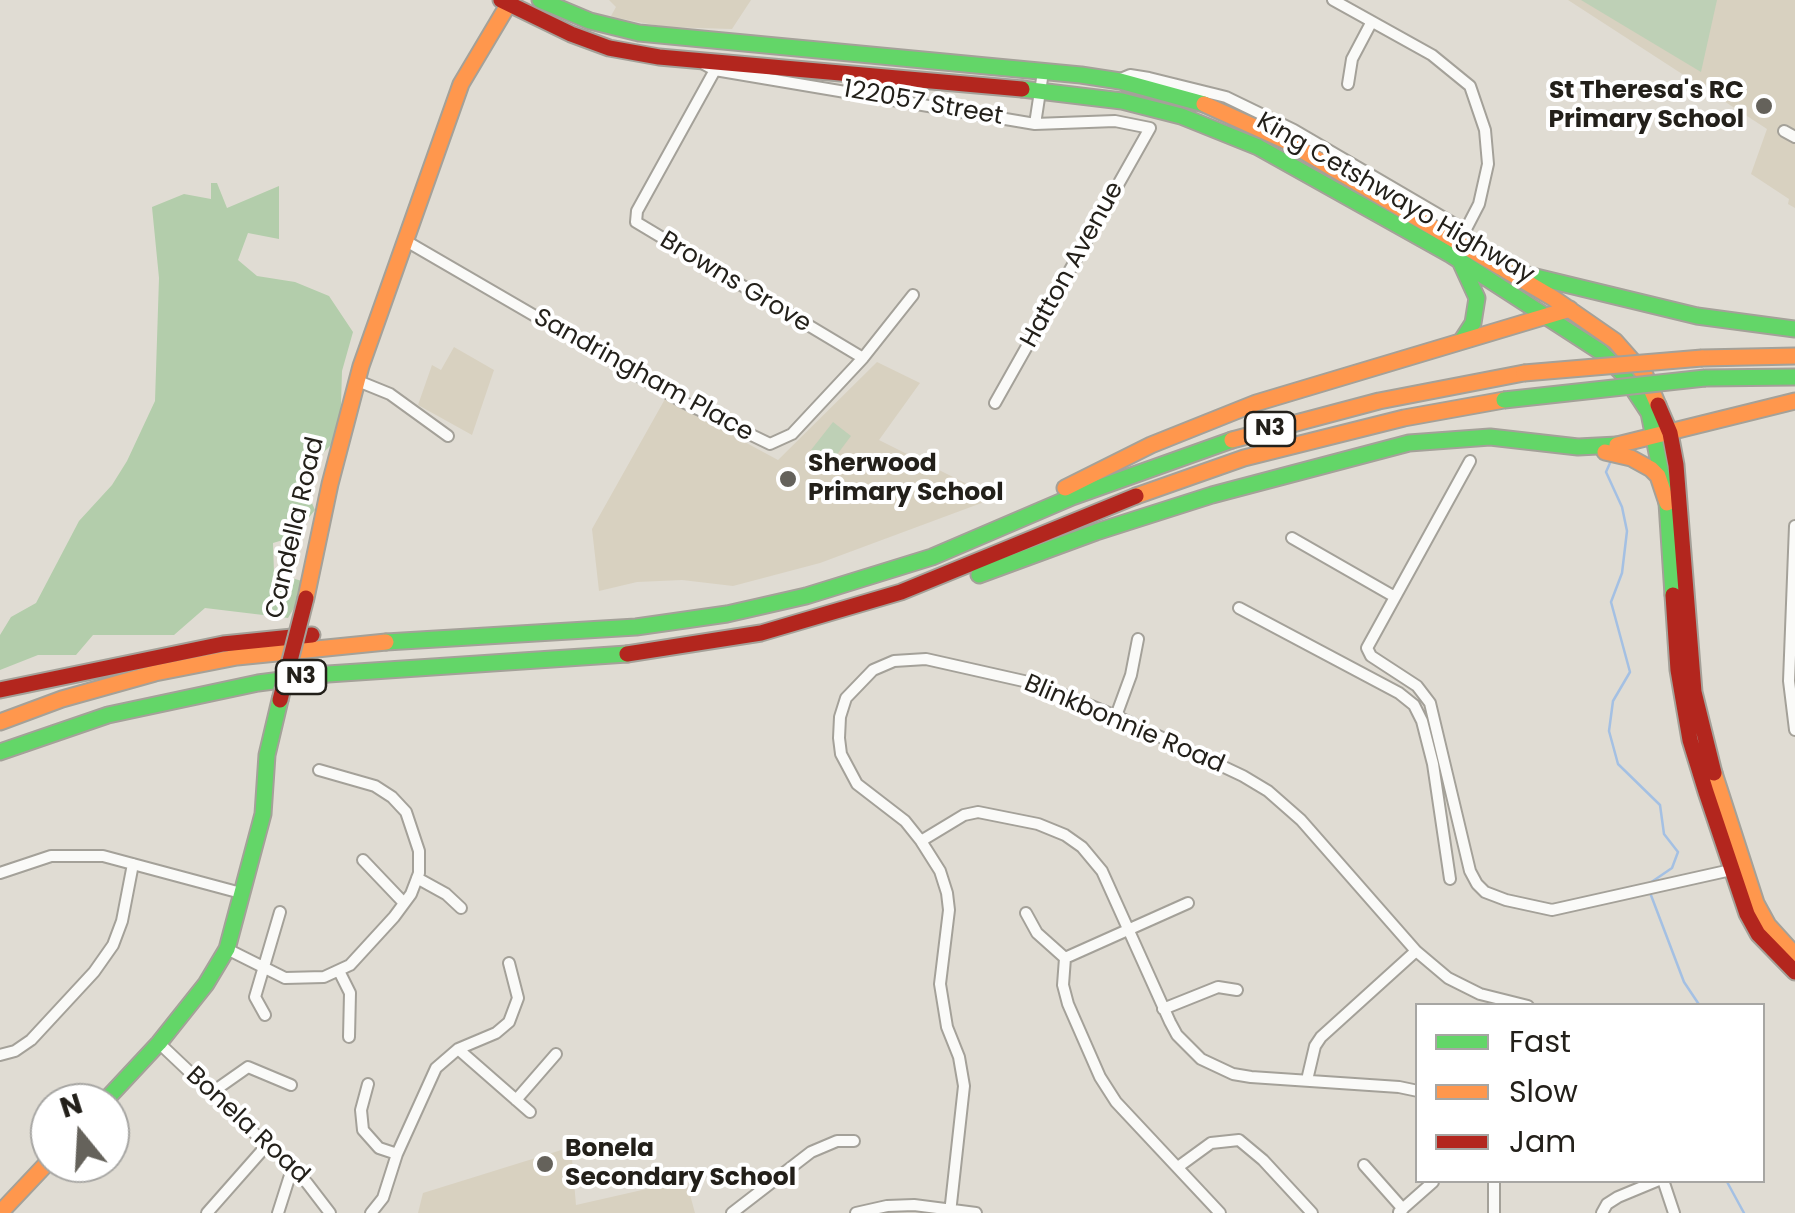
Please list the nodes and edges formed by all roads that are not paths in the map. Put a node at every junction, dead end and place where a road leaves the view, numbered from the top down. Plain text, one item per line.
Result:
1 (540, 0) edge
2 (1333, 0) edge
3 (506, 1) edge
4 (1371, 23) junction
5 (698, 61) junction
6 (715, 70) junction
7 (1043, 72) junction
8 (1348, 84) dead end
9 (1040, 91) junction
10 (1035, 124) junction
11 (1150, 128) joint
12 (406, 241) junction
13 (1459, 248) junction
14 (1503, 269) junction
15 (913, 295) dead end
16 (1570, 309) junction
17 (1548, 315) junction
18 (1795, 329) edge
19 (1462, 340) junction
20 (1795, 356) edge
21 (863, 358) junction
22 (1795, 377) edge
23 (358, 380) junction
24 (1795, 401) edge
25 (995, 403) dead end
26 (1663, 435) junction
27 (448, 436) dead end
28 (1578, 447) junction
29 (1470, 461) dead end
30 (1672, 512) junction
31 (1795, 526) edge
32 (981, 538) junction
33 (1292, 538) dead end
34 (1395, 596) junction
35 (1239, 608) dead end
36 (760, 633) junction
37 (454, 638) junction
38 (1138, 639) dead end
39 (0, 694) edge
40 (1116, 716) junction
41 (0, 722) edge
42 (1795, 730) edge
43 (0, 752) edge
44 (319, 770) dead end
45 (922, 840) junction
46 (363, 860) dead end
47 (133, 864) junction
48 (1731, 870) junction
49 (0, 872) edge
50 (417, 878) junction
51 (1450, 878) dead end
52 (241, 893) junction
53 (404, 903) junction
54 (1188, 903) dead end
55 (460, 908) dead end
56 (280, 912) dead end
57 (1026, 913) dead end
58 (1128, 929) junction
59 (227, 950) junction
60 (1416, 951) junction
61 (1795, 955) edge
62 (1066, 958) junction
63 (510, 962) dead end
64 (264, 968) junction
65 (339, 971) junction
66 (1795, 972) edge
67 (1237, 990) dead end
68 (1518, 1003) edge
69 (1164, 1009) junction
70 (266, 1015) dead end
71 (350, 1037) dead end
72 (159, 1044) junction
73 (458, 1050) junction
74 (0, 1054) edge
75 (556, 1054) dead end
76 (1307, 1080) junction
77 (122, 1083) edge
78 (368, 1084) dead end
79 (291, 1086) dead end
80 (1415, 1091) edge
81 (211, 1092) junction
82 (516, 1100) junction
83 (530, 1112) dead end
84 (854, 1141) dead end
85 (266, 1145) junction
86 (396, 1154) junction
87 (1364, 1165) dead end
88 (1178, 1168) junction
89 (292, 1169) junction
90 (30, 1181) edge
91 (1432, 1183) edge
92 (1494, 1183) edge
93 (1653, 1183) edge
94 (1662, 1183) edge
95 (950, 1211) edge
96 (1400, 1211) edge
97 (0, 1213) edge
98 (206, 1213) edge
99 (278, 1213) edge
100 (330, 1213) edge
101 (371, 1213) edge
102 (732, 1213) edge
103 (856, 1213) edge
104 (976, 1213) edge
105 (1220, 1213) edge
106 (1312, 1213) edge
107 (1494, 1213) edge
108 (1602, 1213) edge
109 (1674, 1213) edge

1 - 7 main road, King Cetshwayo Highway
2 - 4 street
3 - 5 main road, King Cetshwayo Highway
3 - 12 main road, Candella Road
4 - 8 street
4 - 13 street
5 - 6 street, 122057 Street
5 - 9 main road, King Cetshwayo Highway
6 - 10 street, 122057 Street
6 - 21 street, Browns Grove
7 - 9 street
7 - 13 main road, King Cetshwayo Highway
9 - 10 street
9 - 13 main road, King Cetshwayo Highway
10 - 11 street, 122057 Street
11 - 25 street, Hatton Avenue
12 - 21 street, Sandringham Place
12 - 23 main road, Candella Road
13 - 14 main road, King Cetshwayo Highway
13 - 17 main road, King Cetshwayo Highway
13 - 19 main road
14 - 16 main road, King Cetshwayo Highway
14 - 18 main road
15 - 21 street
16 - 17 main road
16 - 26 main road, King Cetshwayo Highway
17 - 19 main road
17 - 26 main road, King Cetshwayo Highway
19 - 32 main road
20 - 32 main road, N3, bridge
22 - 36 main road, N3, bridge
23 - 27 street
23 - 52 main road, Candella Road, bridge
24 - 26 main road
26 - 28 main road
26 - 30 main road, King Cetshwayo Highway
28 - 30 main road
28 - 36 main road
29 - 34 street
30 - 48 main road, King Cetshwayo Highway
30 - 61 main road, King Cetshwayo Highway
31 - 42 street
32 - 37 main road, N3
33 - 34 street
34 - 48 street
35 - 51 street
36 - 43 main road, N3
37 - 39 main road
37 - 41 main road, N3
38 - 40 street
40 - 45 street, Blinkbonnie Road
40 - 60 street, Blinkbonnie Road
44 - 50 street
45 - 58 street
45 - 95 street, Blinkbonnie Road
46 - 53 street
47 - 49 street
47 - 52 street
47 - 74 street
48 - 66 main road, King Cetshwayo Highway
50 - 53 street
50 - 55 street
52 - 59 main road, Candella Road
53 - 65 street
54 - 58 street
56 - 64 street
57 - 62 street
58 - 62 street
58 - 69 street
59 - 64 street
59 - 72 main road, Candella Road
60 - 68 street, Blinkbonnie Road
60 - 76 street
62 - 88 street
63 - 73 street
64 - 65 street
64 - 70 street
65 - 71 street
67 - 69 street
69 - 76 street
72 - 77 main road, Candella Road
72 - 81 street, Bonela Road
73 - 82 street
73 - 86 street
75 - 82 street
76 - 80 street
78 - 86 street
79 - 81 street
81 - 85 street, Bonela Road
82 - 83 street
84 - 102 street
85 - 89 street, Bonela Road
85 - 98 street
86 - 101 street
87 - 96 street
88 - 105 street
88 - 106 street
89 - 99 street
89 - 100 street, Bonela Road
90 - 97 main road
91 - 96 street
92 - 107 street
93 - 108 street
94 - 109 street
95 - 103 street
95 - 104 street

